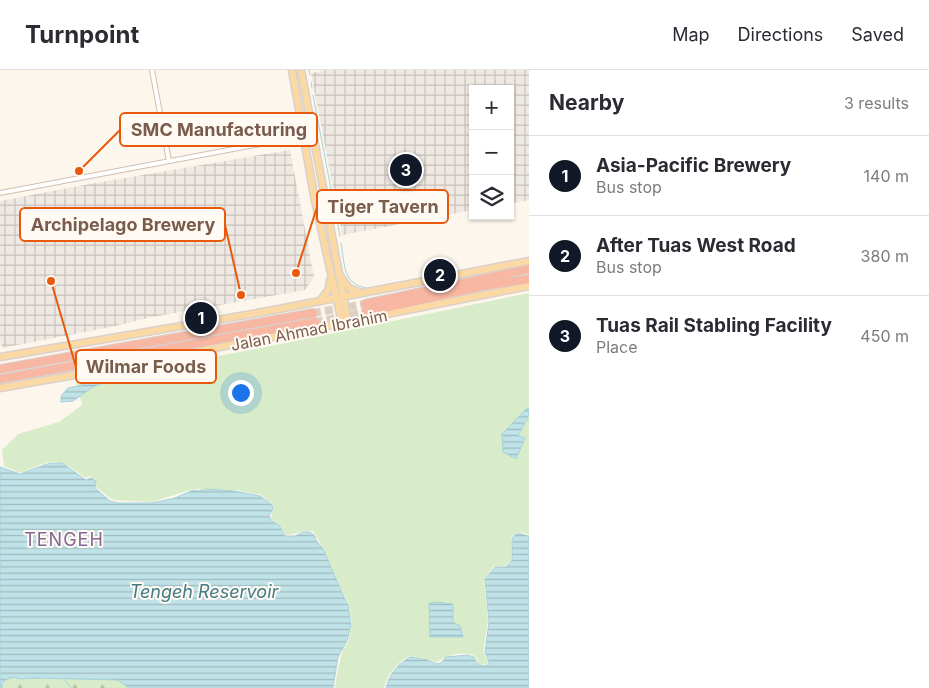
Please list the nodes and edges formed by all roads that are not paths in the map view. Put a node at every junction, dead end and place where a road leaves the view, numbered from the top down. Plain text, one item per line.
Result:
1 (152, 70) edge
2 (292, 70) edge
3 (301, 70) edge
4 (313, 134) junction
5 (304, 136) junction
6 (169, 161) junction
7 (0, 192) edge
8 (529, 261) edge
9 (338, 269) junction
10 (529, 269) edge
11 (330, 271) junction
12 (529, 279) edge
13 (529, 286) edge
14 (366, 292) junction
15 (340, 297) junction
16 (320, 301) junction
17 (364, 304) tunnel mouth
18 (366, 312) tunnel mouth
19 (313, 313) tunnel mouth
20 (315, 322) tunnel mouth
21 (345, 322) junction
22 (0, 357) edge
23 (0, 369) edge
24 (0, 379) edge
25 (0, 388) edge

1 - 6 street
2 - 5 main road
3 - 4 main road
4 - 5 street
4 - 9 main road
5 - 6 street
5 - 11 main road
6 - 7 street
8 - 14 main road, Jalan Ahmad Ibrahim
9 - 14 main road
9 - 15 main road
10 - 17 highway
11 - 15 main road
11 - 16 main road
12 - 18 highway
13 - 21 main road, Jalan Ahmad Ibrahim
14 - 15 main road, Jalan Ahmad Ibrahim
15 - 16 main road, Jalan Ahmad Ibrahim
15 - 21 main road
16 - 22 main road, Jalan Ahmad Ibrahim
19 - 23 highway
20 - 24 highway
21 - 25 main road, Jalan Ahmad Ibrahim

